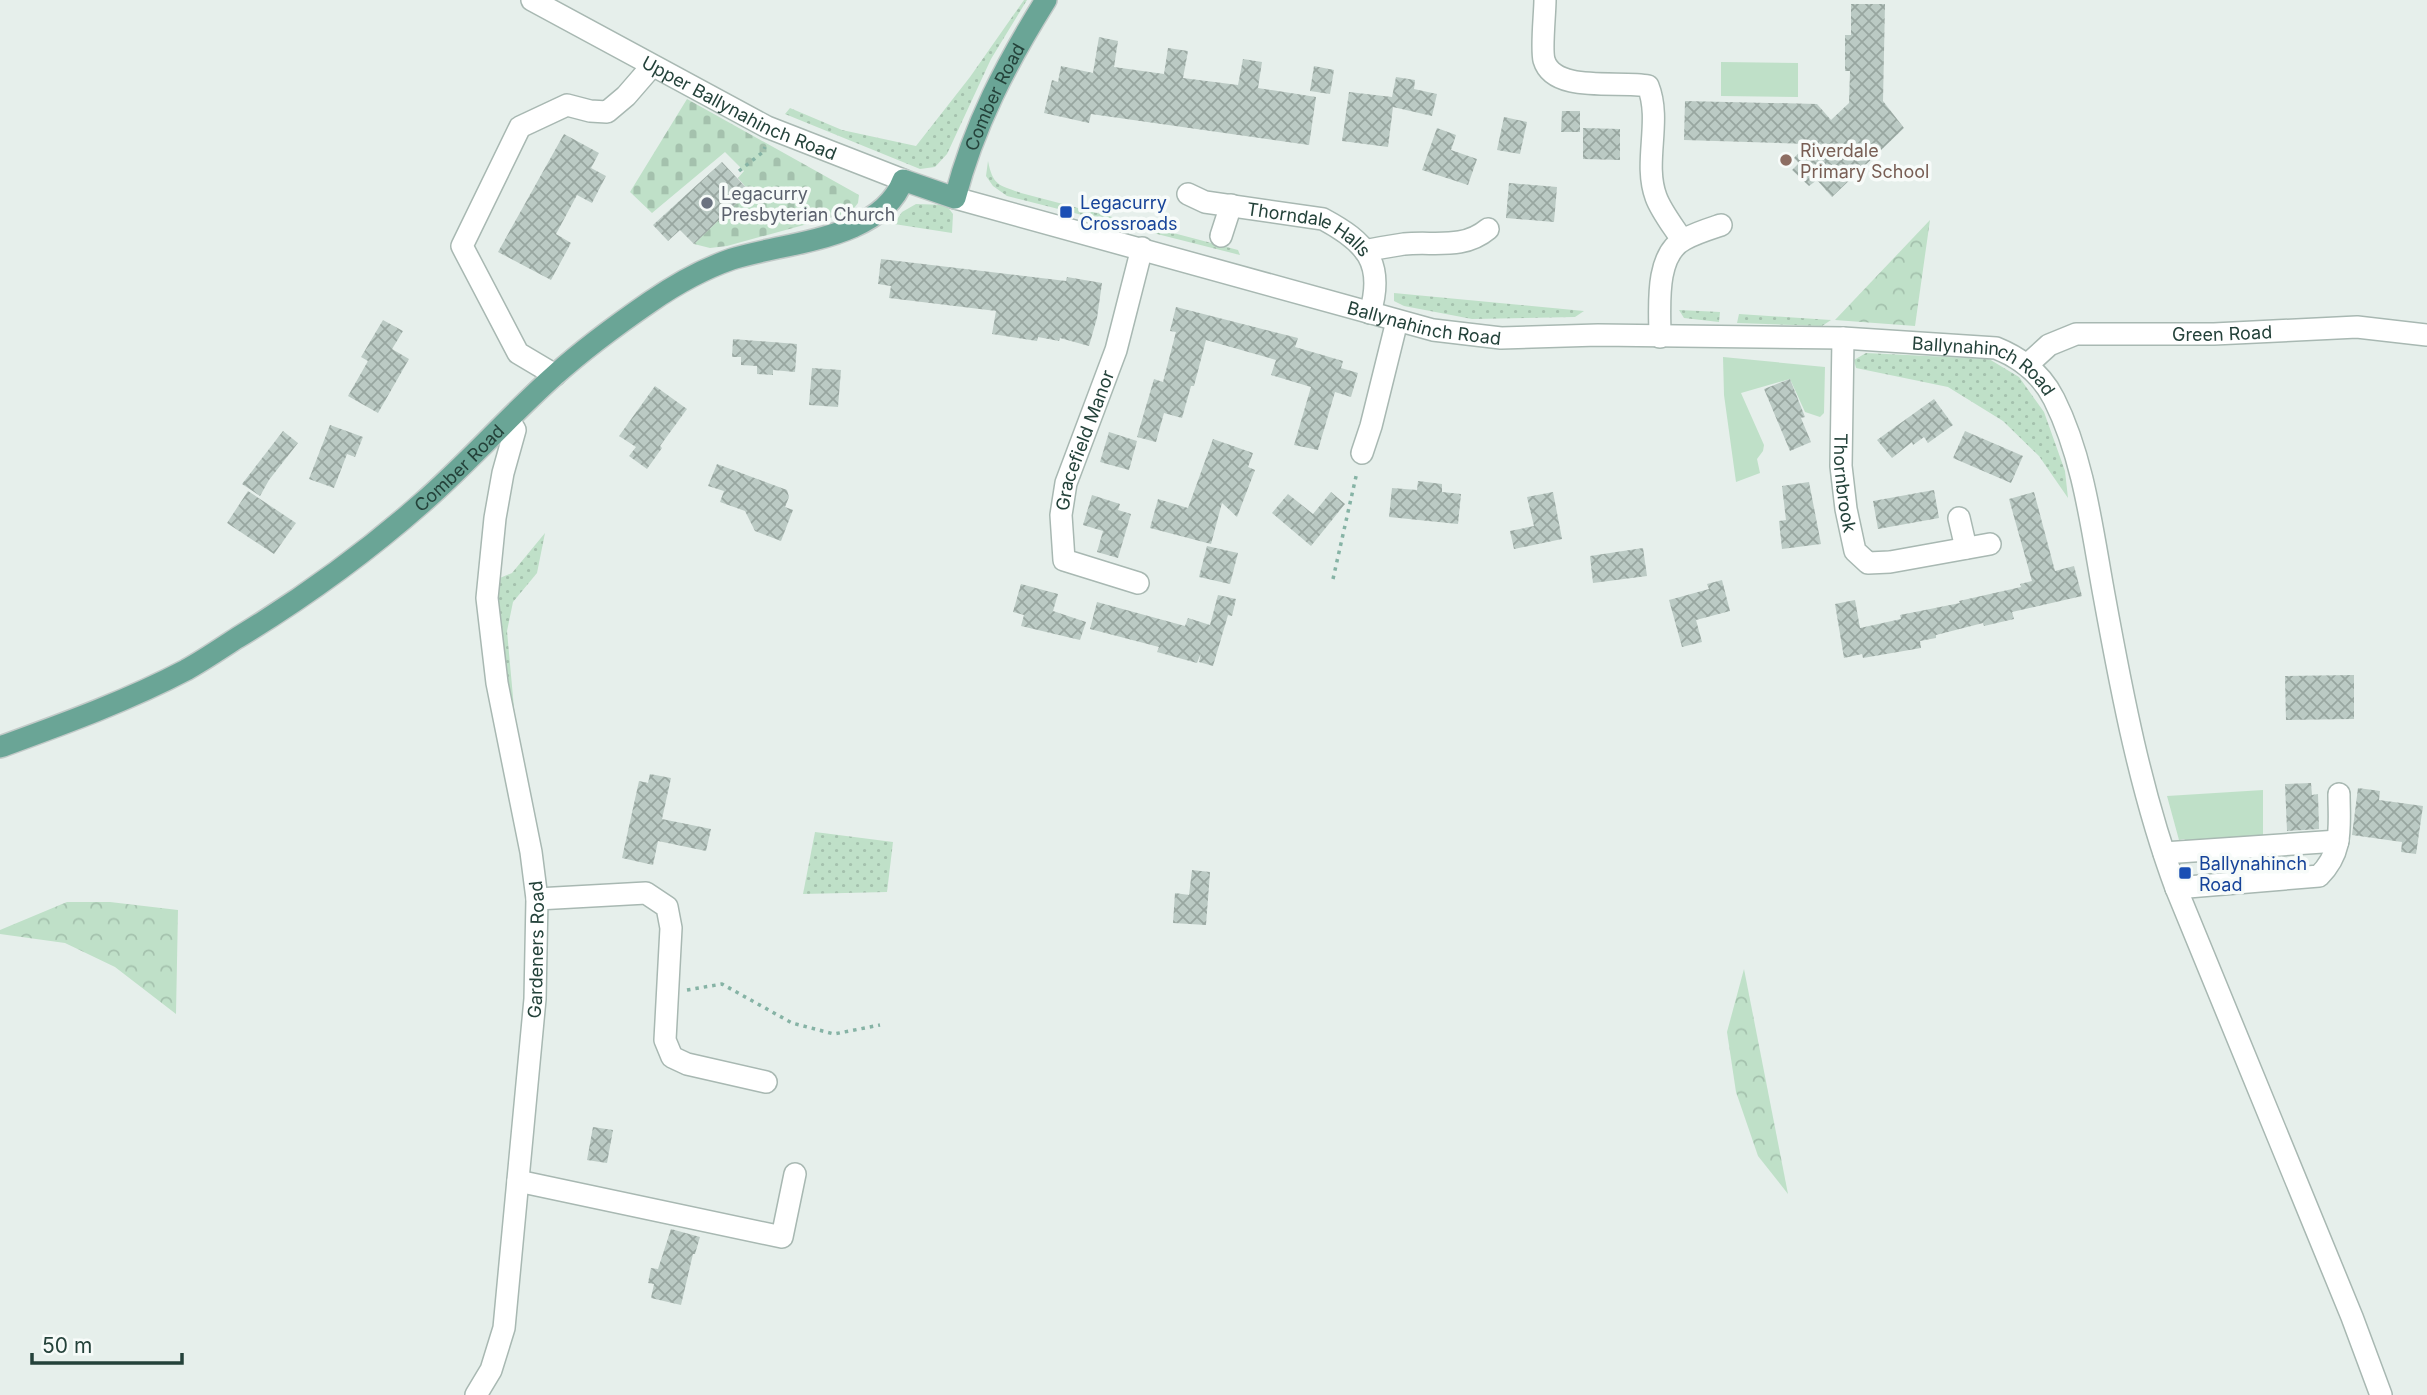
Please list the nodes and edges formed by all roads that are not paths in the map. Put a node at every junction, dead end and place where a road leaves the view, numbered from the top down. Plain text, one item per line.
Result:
1 (532, 0) edge
2 (1046, 0) edge
3 (1545, 0) edge
4 (652, 66) junction
5 (903, 180) junction
6 (1188, 194) dead end
7 (955, 198) junction
8 (1231, 205) junction
9 (1721, 225) dead end
10 (1488, 229) dead end
11 (1221, 236) dead end
12 (1682, 240) junction
13 (1142, 248) junction
14 (1365, 250) junction
15 (1370, 313) junction
16 (1397, 321) junction
17 (2427, 335) edge
18 (1660, 337) junction
19 (1843, 338) junction
20 (2027, 365) junction
21 (555, 375) junction
22 (509, 420) junction
23 (1362, 453) road end
24 (1959, 518) dead end
25 (1990, 544) dead end
26 (1966, 548) junction
27 (1138, 583) dead end
28 (0, 747) edge
29 (2339, 794) dead end
30 (2338, 841) junction
31 (2164, 853) junction
32 (2176, 888) junction
33 (537, 899) junction
34 (766, 1082) dead end
35 (795, 1174) dead end
36 (518, 1181) junction
37 (476, 1395) edge
38 (2381, 1395) edge

1 - 4 street, Upper Ballynahinch Road
2 - 7 main road, Comber Road
3 - 12 street
4 - 5 street, Upper Ballynahinch Road
4 - 21 street
5 - 7 main road, Upper Ballynahinch Road
5 - 21 main road, Comber Road
6 - 8 street, Thorndale Halls
7 - 13 street, Ballynahinch Road
8 - 11 street
8 - 14 street, Thorndale Halls
9 - 12 street
10 - 14 street
12 - 18 street
13 - 15 street, Ballynahinch Road
13 - 27 street, Gracefield Manor
14 - 15 street, Thorndale Halls
15 - 16 street, Ballynahinch Road
16 - 18 street, Ballynahinch Road
16 - 23 street
17 - 20 street, Green Road
18 - 19 street, Ballynahinch Road
19 - 20 street, Ballynahinch Road
19 - 26 street, Thornbrook
20 - 31 street, Ballynahinch Road
21 - 22 main road, Comber Road
22 - 28 main road, Comber Road
22 - 33 street, Gardeners Road
24 - 26 street
25 - 26 street, Thornbrook
29 - 30 street
30 - 31 street
30 - 32 street
31 - 32 street, Ballynahinch Road
32 - 38 street, Ballynahinch Road
33 - 34 street
33 - 36 street, Gardeners Road
35 - 36 street
36 - 37 street, Gardeners Road

